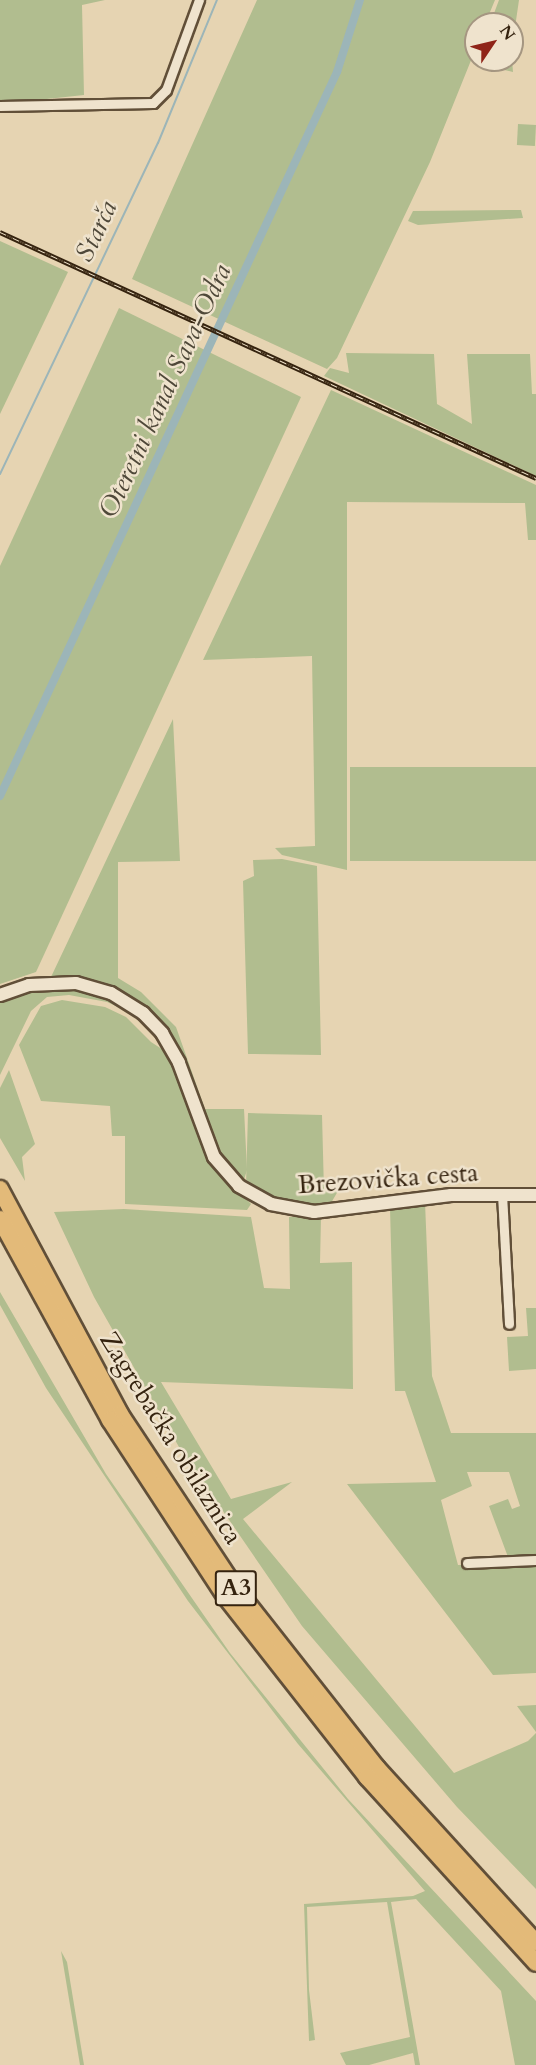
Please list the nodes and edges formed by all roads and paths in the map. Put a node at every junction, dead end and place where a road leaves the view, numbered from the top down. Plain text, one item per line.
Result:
1 (199, 0) edge
2 (0, 106) edge
3 (0, 995) edge
4 (0, 1189) edge
5 (502, 1194) junction
6 (536, 1196) edge
7 (0, 1219) edge
8 (509, 1324) dead end
9 (536, 1560) edge
10 (467, 1563) dead end
11 (536, 1943) edge
12 (536, 1963) edge

1 - 2 street
3 - 5 main road, Brezovička cesta
4 - 11 highway, Zagrebačka obilaznica / A3
5 - 6 main road, Brezovička cesta
5 - 8 street, Brezovička cesta
7 - 12 highway, Zagrebačka obilaznica / A3
9 - 10 street

